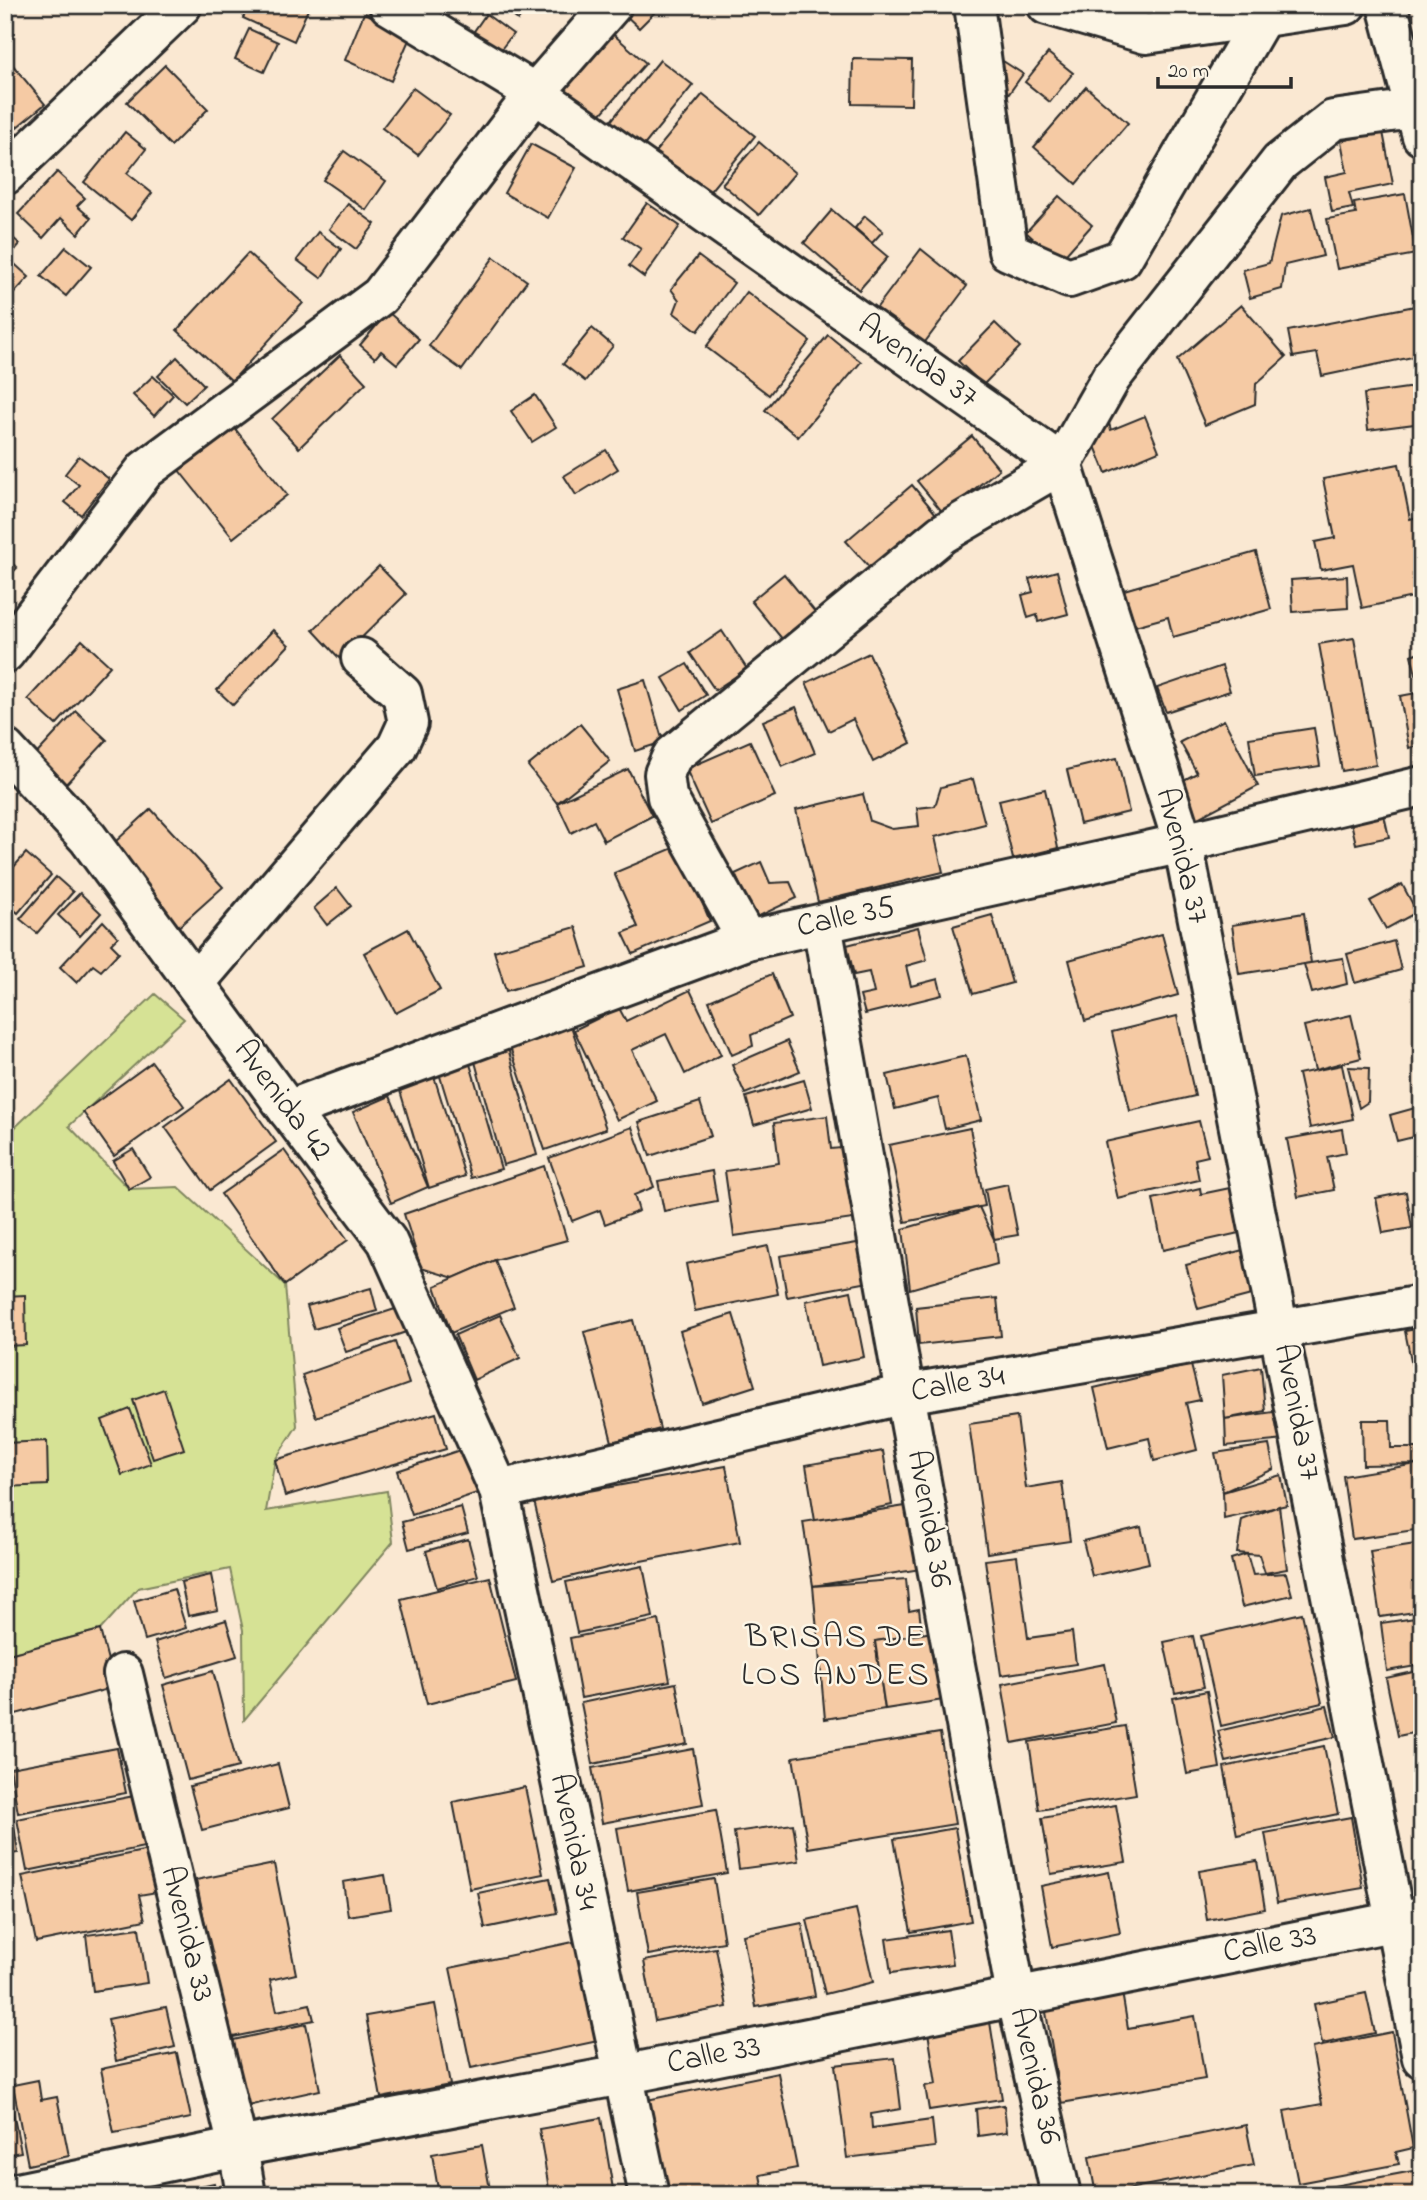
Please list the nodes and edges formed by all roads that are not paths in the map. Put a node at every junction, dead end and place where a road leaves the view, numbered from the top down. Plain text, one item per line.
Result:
1 (182, 5) edge
2 (389, 5) edge
3 (612, 5) edge
4 (974, 5) edge
5 (1047, 5) edge
6 (1346, 5) edge
7 (1387, 5) edge
8 (1262, 18) junction
9 (535, 93) junction
10 (1419, 116) edge
11 (5, 175) edge
12 (1062, 464) junction
13 (5, 653) edge
14 (361, 658) dead end
15 (5, 749) edge
16 (1422, 786) edge
17 (1182, 844) junction
18 (822, 924) junction
19 (747, 940) junction
20 (195, 984) junction
21 (288, 1110) junction
22 (1422, 1305) edge
23 (1280, 1329) junction
24 (905, 1394) junction
25 (499, 1490) junction
26 (123, 1674) dead end
27 (1408, 1918) edge
28 (1016, 1995) junction
29 (1422, 2058) edge
30 (622, 2075) junction
31 (237, 2147) junction
32 (7, 2195) edge
33 (246, 2195) edge
34 (649, 2195) edge
35 (1061, 2195) edge

1 - 11 street
2 - 9 street, Avenida 37
3 - 9 street
4 - 8 street
5 - 8 street
6 - 8 street
7 - 10 street
9 - 12 street, Avenida 37
9 - 13 street
10 - 12 street
12 - 17 street, Avenida 37
12 - 19 street
14 - 20 street
15 - 20 street, Avenida 42
16 - 17 street, Calle 35
17 - 18 street, Calle 35
17 - 23 street, Avenida 37
18 - 19 street, Calle 35
18 - 24 street, Avenida 36
19 - 21 street, Calle 35
20 - 21 street, Avenida 42
21 - 25 street, Avenida 42
22 - 23 street, Calle 34
23 - 24 street, Calle 34
23 - 27 street, Avenida 37
24 - 25 street, Calle 34
24 - 28 street, Avenida 36
25 - 30 street, Avenida 34
26 - 31 street, Avenida 33
27 - 28 street, Calle 33
27 - 29 street, Avenida 37
28 - 30 street, Calle 33
28 - 35 street, Avenida 36
30 - 31 street, Calle 33
30 - 34 street, Avenida 34
31 - 32 street, Calle 33
31 - 33 street, Avenida 33

